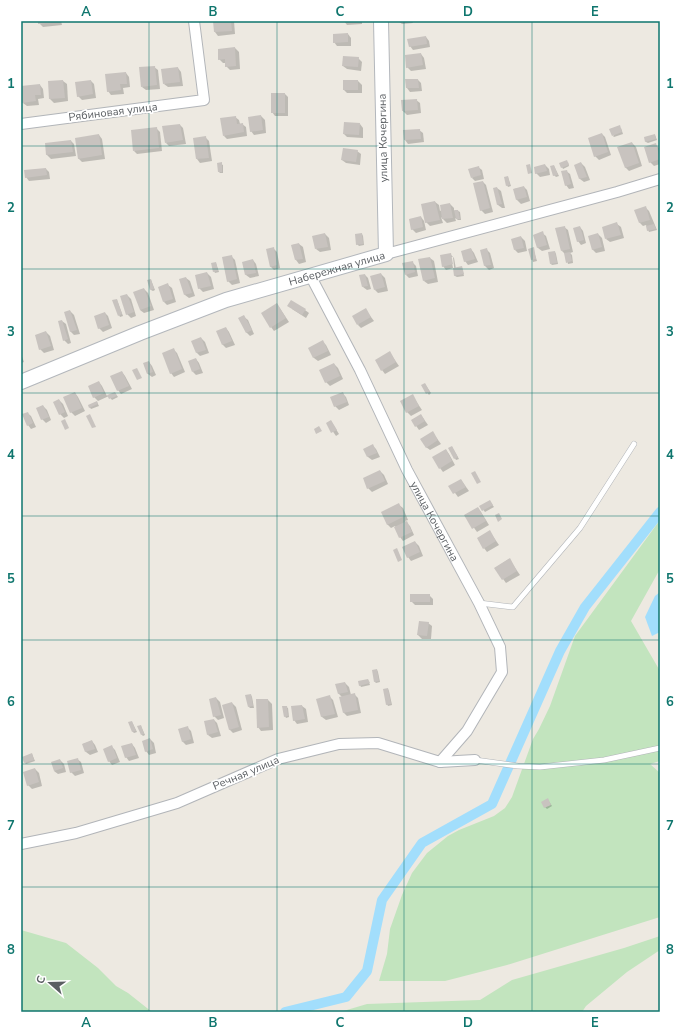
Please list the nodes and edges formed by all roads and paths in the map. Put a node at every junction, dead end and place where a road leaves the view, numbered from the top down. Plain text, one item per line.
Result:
1 (194, 21) edge
2 (381, 21) edge
3 (21, 124) edge
4 (660, 179) edge
5 (386, 254) junction
6 (310, 276) junction
7 (21, 382) edge
8 (634, 444) dead end
9 (479, 603) junction
10 (660, 748) edge
11 (475, 760) joint
12 (440, 762) junction
13 (21, 844) edge

1 - 3 street, Рябиновая улица
2 - 5 street, улица Кочергина
4 - 5 street, Набережная улица
5 - 6 street, Набережная улица
6 - 7 street, Набережная улица
6 - 9 street, улица Кочергина
8 - 9 lane
9 - 12 street, улица Кочергина
10 - 11 lane
11 - 12 street, Речная улица
12 - 13 street, Речная улица

